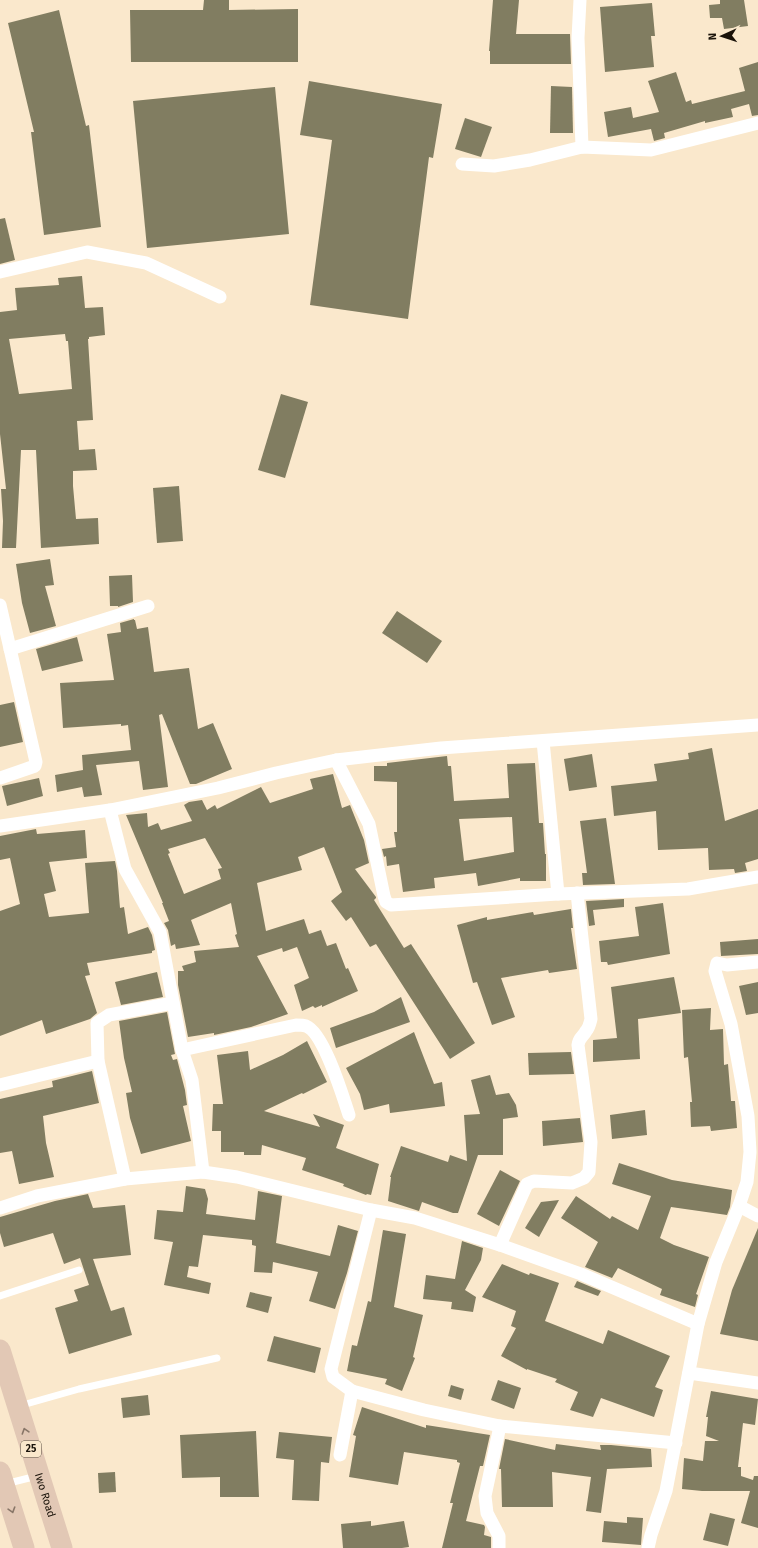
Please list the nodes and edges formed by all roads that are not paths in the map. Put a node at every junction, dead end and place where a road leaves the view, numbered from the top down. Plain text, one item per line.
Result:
1 (580, 0) edge
2 (758, 123) edge
3 (582, 147) junction
4 (462, 164) dead end
5 (0, 272) edge
6 (220, 297) dead end
7 (0, 605) edge
8 (148, 606) dead end
9 (10, 649) junction
10 (758, 724) edge
11 (543, 741) junction
12 (336, 760) junction
13 (0, 778) edge
14 (110, 810) junction
15 (0, 826) edge
16 (758, 877) edge
17 (577, 893) junction
18 (558, 894) junction
19 (758, 962) edge
20 (173, 1003) junction
21 (182, 1050) junction
22 (98, 1061) junction
23 (0, 1085) edge
24 (349, 1115) dead end
25 (753, 1115) edge
26 (203, 1172) junction
27 (124, 1179) junction
28 (739, 1206) junction
29 (0, 1208) edge
30 (371, 1210) junction
31 (758, 1216) edge
32 (500, 1244) junction
33 (79, 1270) dead end
34 (0, 1296) edge
35 (698, 1324) junction
36 (0, 1350) edge
37 (217, 1358) dead end
38 (689, 1373) junction
39 (758, 1383) edge
40 (352, 1391) junction
41 (18, 1406) junction
42 (500, 1426) junction
43 (676, 1444) junction
44 (340, 1456) dead end
45 (39, 1475) junction
46 (1, 1481) edge
47 (24, 1548) edge
48 (62, 1548) edge
49 (499, 1548) edge
50 (648, 1548) edge

1 - 3 street
2 - 3 street
3 - 4 street
5 - 6 street
7 - 9 street
8 - 9 street
9 - 13 street
10 - 11 street
11 - 12 street
11 - 18 street
12 - 14 street
12 - 18 street
14 - 15 street
14 - 20 street
16 - 17 street
17 - 18 street
17 - 32 street
19 - 25 street
20 - 21 street
20 - 22 street
21 - 24 street
21 - 26 street
22 - 23 street
22 - 27 street
25 - 28 street
26 - 27 street
26 - 30 street
27 - 29 street
28 - 31 street
28 - 35 street
30 - 32 street
30 - 40 street
32 - 35 street
33 - 34 lane
35 - 38 street
36 - 41 main road, Iwo Road / 25
37 - 41 lane
38 - 39 street
38 - 43 street
40 - 42 street
40 - 44 street
45 -> 41 main road, Iwo Road / 25
42 - 43 street
42 - 49 street
43 - 50 street
45 - 46 lane
45 - 48 main road, Iwo Road / 25
46 -> 47 main road

